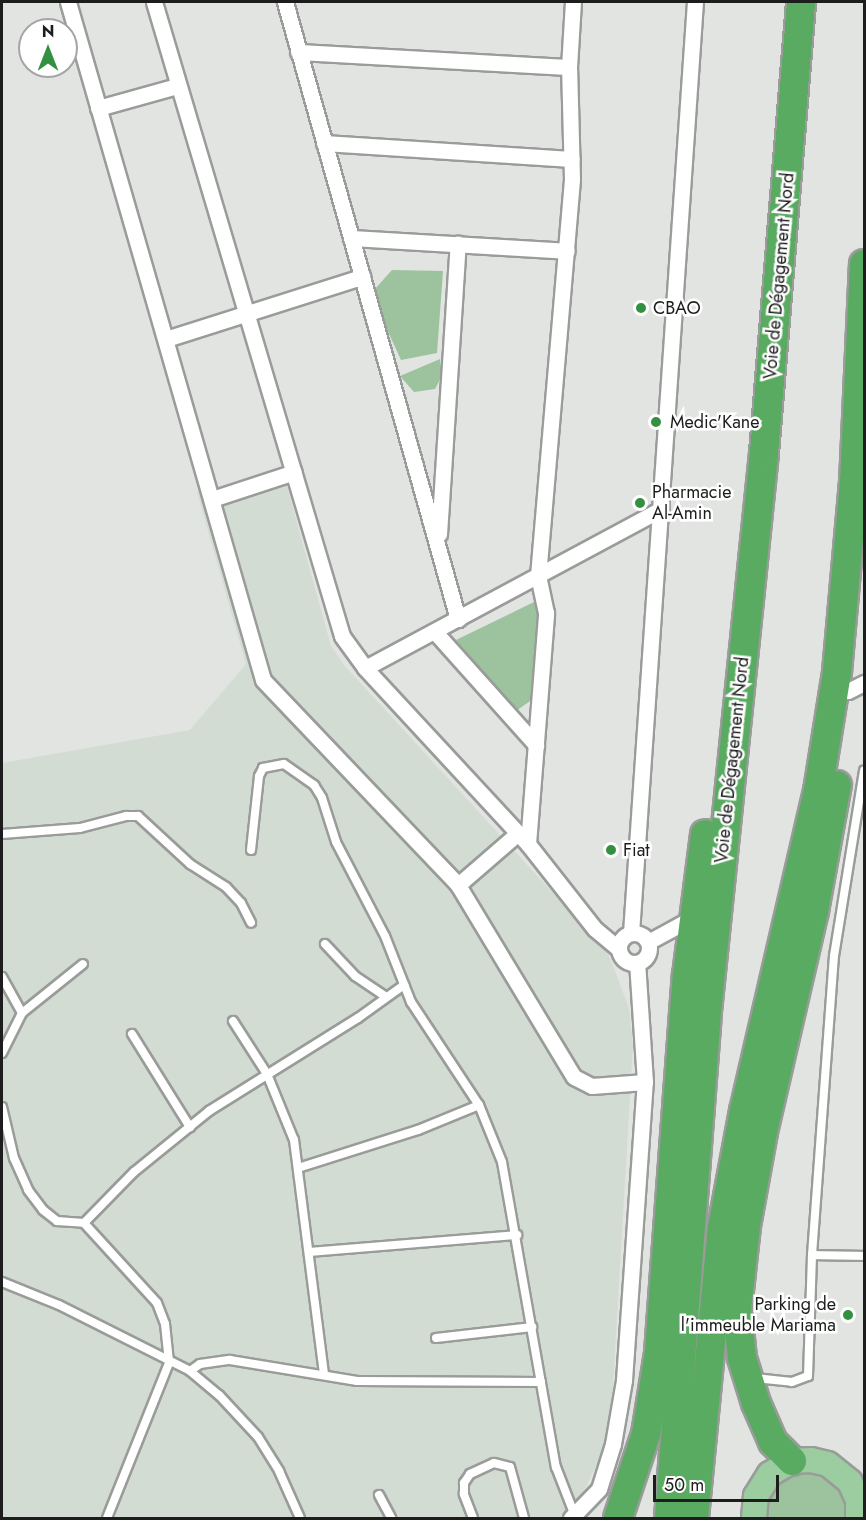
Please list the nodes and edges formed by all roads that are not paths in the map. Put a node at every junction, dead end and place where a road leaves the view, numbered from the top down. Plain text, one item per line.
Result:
1 (68, 2) edge
2 (154, 2) edge
3 (285, 2) edge
4 (573, 2) edge
5 (695, 2) edge
6 (801, 2) edge
7 (298, 52) junction
8 (569, 67) junction
9 (177, 86) junction
10 (98, 108) junction
11 (324, 143) junction
12 (571, 159) junction
13 (351, 238) junction
14 (459, 244) junction
15 (567, 250) junction
16 (864, 264) edge
17 (362, 277) junction
18 (249, 314) junction
19 (166, 339) junction
20 (294, 472) junction
21 (854, 483) junction
22 (212, 499) junction
23 (661, 509) junction
24 (438, 546) junction
25 (538, 576) junction
26 (458, 619) junction
27 (435, 632) junction
28 (365, 668) junction
29 (856, 687) edge
30 (536, 745) junction
31 (864, 770) edge
32 (2, 834) edge
33 (523, 839) junction
34 (251, 850) dead end
35 (458, 885) junction
36 (705, 919) junction
37 (251, 923) dead end
38 (631, 933) junction
39 (648, 942) junction
40 (325, 944) dead end
41 (618, 948) junction
42 (637, 963) junction
43 (83, 964) dead end
44 (2, 977) edge
45 (404, 985) junction
46 (386, 997) junction
47 (22, 1013) junction
48 (233, 1021) dead end
49 (132, 1034) dead end
50 (2, 1053) edge
51 (267, 1074) junction
52 (645, 1082) junction
53 (479, 1105) junction
54 (2, 1107) edge
55 (190, 1127) junction
56 (298, 1168) junction
57 (84, 1223) junction
58 (517, 1235) junction
59 (310, 1252) junction
60 (812, 1255) junction
61 (864, 1257) edge
62 (2, 1282) edge
63 (532, 1327) junction
64 (436, 1338) dead end
65 (169, 1363) junction
66 (190, 1371) junction
67 (324, 1374) junction
68 (747, 1378) junction
69 (541, 1382) junction
70 (792, 1461) junction
71 (854, 1470) edge
72 (379, 1495) dead end
73 (860, 1511) edge
74 (750, 1515) edge
75 (573, 1517) edge
76 (107, 1518) edge
77 (300, 1518) edge
78 (391, 1518) edge
79 (473, 1518) edge
80 (524, 1518) edge
81 (618, 1518) edge
82 (669, 1518) edge
83 (694, 1518) edge

1 - 10 street
2 - 9 street
3 - 7 street
4 - 8 street
5 - 23 street
6 - 36 highway, Voie de Dégagement Nord
7 - 8 street
7 - 11 street
8 - 12 street
9 - 10 street
9 - 18 street
10 - 19 street
11 - 12 street
11 - 13 street
12 - 15 street
13 - 14 street
13 - 17 street
14 - 15 street
14 - 24 street
15 - 25 street
16 - 21 highway
17 - 18 street
17 - 24 street
18 - 19 street
18 - 20 street
19 - 22 street
20 - 22 street
20 - 28 street
21 - 29 highway
21 - 83 highway
22 - 35 street
23 - 25 street
23 - 38 street
24 - 26 street
25 - 26 street
25 - 30 street
26 - 27 street
27 - 28 street
27 - 30 street
28 - 33 street
29 - 68 highway
30 - 33 street
31 - 60 lane
32 - 37 lane
33 - 35 street
33 - 41 street
34 - 45 lane
35 - 52 street
36 - 39 street
36 - 81 highway
36 - 82 highway, Voie de Dégagement Nord
38 - 39 street
38 - 41 street
39 - 42 street
40 - 46 lane
41 - 42 street
42 - 52 street
43 - 47 lane
44 - 47 lane
45 - 46 lane
45 - 53 lane
46 - 51 lane
47 - 50 lane
48 - 51 lane
49 - 55 lane
51 - 55 lane
51 - 56 lane
52 - 75 street
53 - 56 lane
53 - 58 lane
54 - 57 lane
55 - 57 lane
56 - 59 lane
57 - 65 lane
58 - 59 lane
58 - 63 lane
59 - 67 lane
60 - 61 lane
60 - 68 lane
62 - 65 lane
63 - 64 lane
63 - 69 lane
65 - 66 lane
65 - 76 lane
66 - 67 lane
66 - 77 lane
67 - 69 lane
68 - 70 highway
69 - 75 lane
70 - 71 main road
70 - 74 main road
71 - 73 main road
72 - 78 lane
79 - 80 lane

